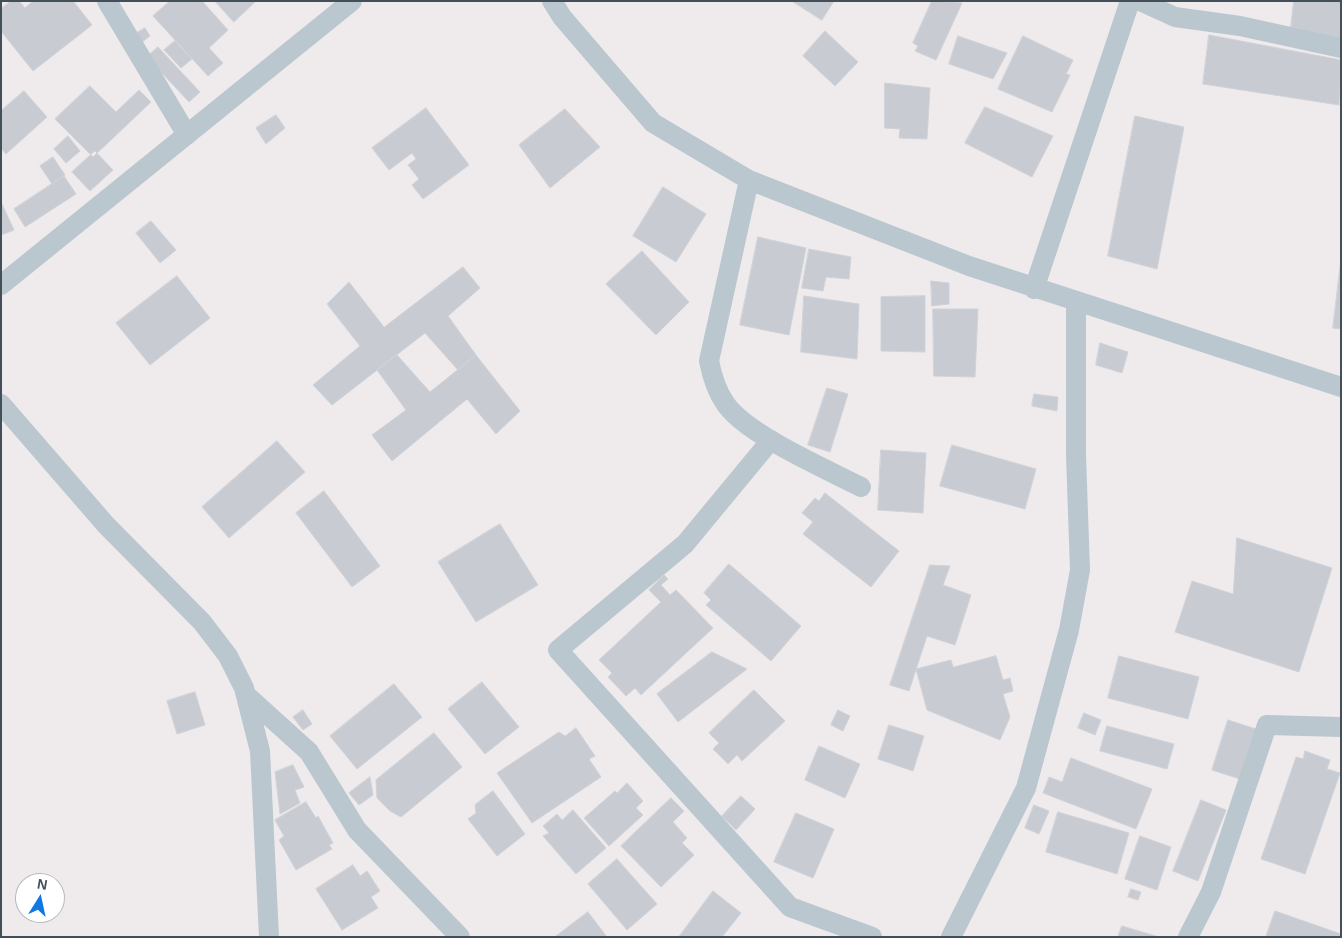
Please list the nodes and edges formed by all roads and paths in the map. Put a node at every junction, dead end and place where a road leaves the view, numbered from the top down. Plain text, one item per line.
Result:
1 (107, 1) edge
2 (352, 1) edge
3 (552, 1) edge
4 (1130, 1) edge
5 (1140, 1) edge
6 (1341, 48) edge
7 (187, 134) junction
8 (749, 180) junction
9 (1, 285) edge
10 (1034, 289) junction
11 (1076, 302) junction
12 (1341, 387) edge
13 (1, 404) edge
14 (771, 440) junction
15 (861, 487) dead end
16 (246, 694) junction
17 (1341, 727) edge
18 (269, 937) edge
19 (460, 937) edge
20 (872, 937) edge
21 (952, 937) edge
22 (1188, 937) edge

1 - 7 street
2 - 7 street
3 - 8 street
4 - 10 street
5 - 6 street
7 - 9 street
8 - 10 street
8 - 14 street
10 - 11 street
11 - 12 street
11 - 21 street
13 - 16 street
14 - 15 street
14 - 20 street
16 - 18 street
16 - 19 street
17 - 22 street

